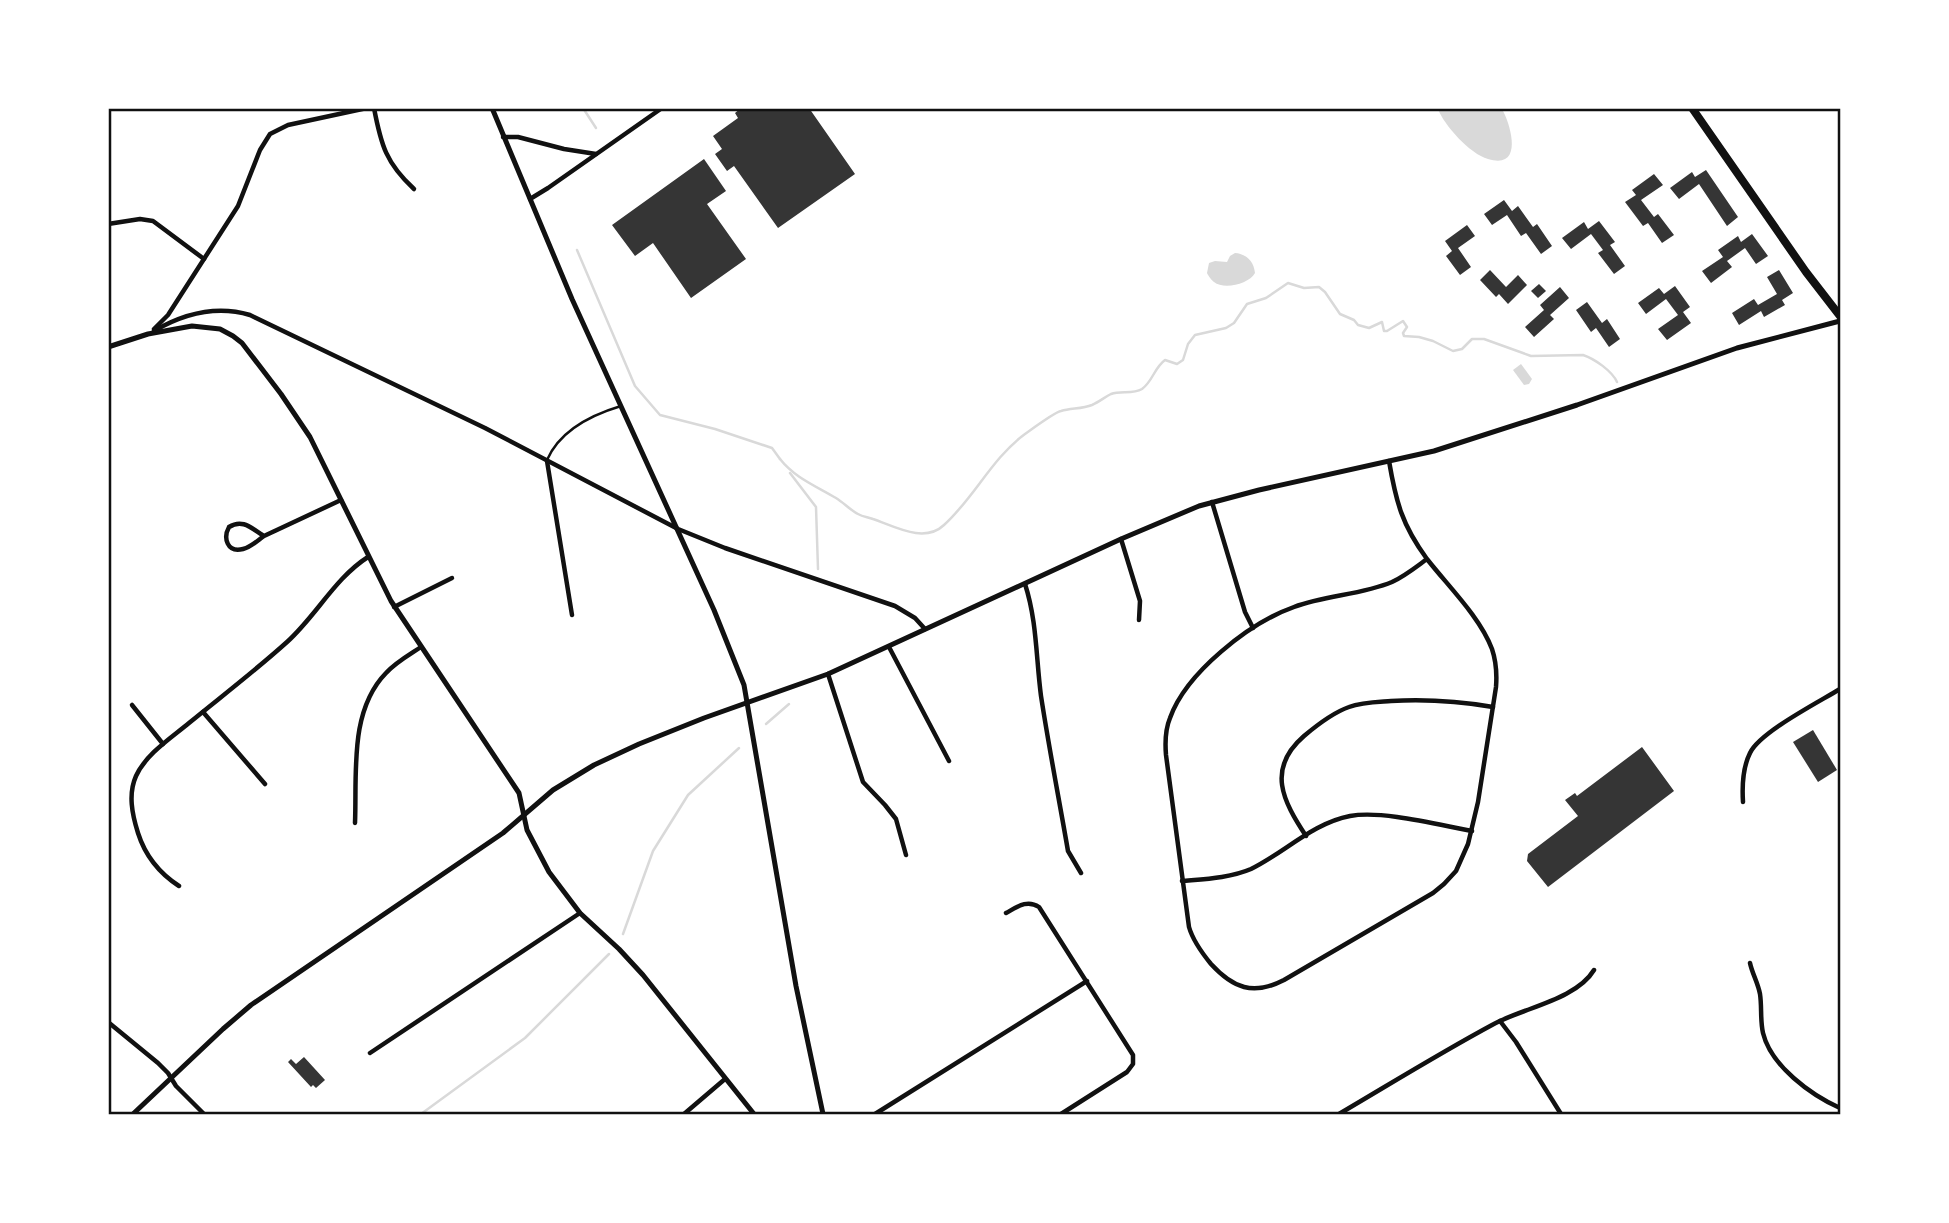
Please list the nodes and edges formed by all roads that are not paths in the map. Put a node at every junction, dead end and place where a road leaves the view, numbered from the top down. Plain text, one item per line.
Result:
1 (367, 108) edge
2 (374, 108) edge
3 (492, 108) edge
4 (646, 108) edge
5 (662, 108) edge
6 (1692, 108) edge
7 (653, 115) junction
8 (503, 137) junction
9 (597, 154) junction
10 (415, 189) dead end
11 (529, 199) junction
12 (108, 225) edge
13 (204, 259) junction
14 (1840, 316) edge
15 (1840, 321) edge
16 (148, 334) junction
17 (108, 347) edge
18 (621, 406) junction
19 (547, 460) junction
20 (1389, 461) junction
21 (341, 500) junction
22 (1212, 502) junction
23 (678, 529) junction
24 (264, 537) junction
25 (1121, 539) junction
26 (368, 557) junction
27 (1427, 559) junction
28 (452, 578) dead end
29 (1025, 584) junction
30 (394, 607) junction
31 (572, 615) dead end
32 (1139, 620) dead end
33 (1253, 628) junction
34 (926, 630) junction
35 (421, 647) junction
36 (889, 647) junction
37 (828, 674) junction
38 (1840, 689) edge
39 (748, 702) junction
40 (132, 705) dead end
41 (1493, 707) junction
42 (203, 712) junction
43 (163, 744) junction
44 (949, 761) dead end
45 (265, 784) dead end
46 (1743, 802) dead end
47 (524, 815) junction
48 (355, 823) dead end
49 (1472, 831) junction
50 (1306, 836) junction
51 (906, 855) dead end
52 (1080, 873) dead end
53 (1182, 881) junction
54 (179, 886) dead end
55 (580, 913) junction
56 (1006, 914) dead end
57 (1749, 962) dead end
58 (1594, 970) dead end
59 (1087, 981) junction
60 (108, 1021) edge
61 (1500, 1021) junction
62 (370, 1053) dead end
63 (172, 1079) junction
64 (725, 1079) junction
65 (1840, 1108) edge
66 (134, 1115) edge
67 (204, 1115) edge
68 (684, 1115) edge
69 (754, 1115) edge
70 (823, 1115) edge
71 (875, 1115) edge
72 (1060, 1115) edge
73 (1339, 1115) edge
74 (1561, 1115) edge

1 - 13 street
2 - 10 street
3 - 8 street
4 - 7 street
5 - 7 street
6 - 14 highway
7 - 9 street
8 - 9 street
8 - 11 street
9 - 11 street
11 - 18 street
12 - 13 street
13 - 16 street
15 - 20 street
16 - 17 street
16 - 19 street
16 - 21 street
18 - 19 lane
18 - 23 street
19 - 23 street
19 - 31 street
20 - 22 street
20 - 27 street
21 - 24 street
21 - 26 street
22 - 25 street
22 - 33 street
23 - 34 street
23 - 39 street
24 - 24 street
25 - 29 street
25 - 32 street
26 - 30 street
26 - 42 street
27 - 33 street
27 - 41 street
28 - 30 street
29 - 34 street
29 - 52 street
30 - 35 street
33 - 53 street
34 - 36 street
35 - 47 street
35 - 48 street
36 - 37 street
36 - 44 street
37 - 39 street
37 - 51 street
38 - 46 street
39 - 47 street
39 - 70 street
40 - 43 street
41 - 49 street
41 - 50 street
42 - 43 street
42 - 45 street
43 - 54 street
47 - 55 street
47 - 63 street
49 - 50 street
49 - 53 street
50 - 53 street
55 - 62 street
55 - 64 street
56 - 59 street
57 - 65 street
58 - 61 street
59 - 71 street
59 - 72 street
60 - 63 street
61 - 73 street
61 - 74 street
63 - 66 street
63 - 67 street
64 - 68 street
64 - 69 street

